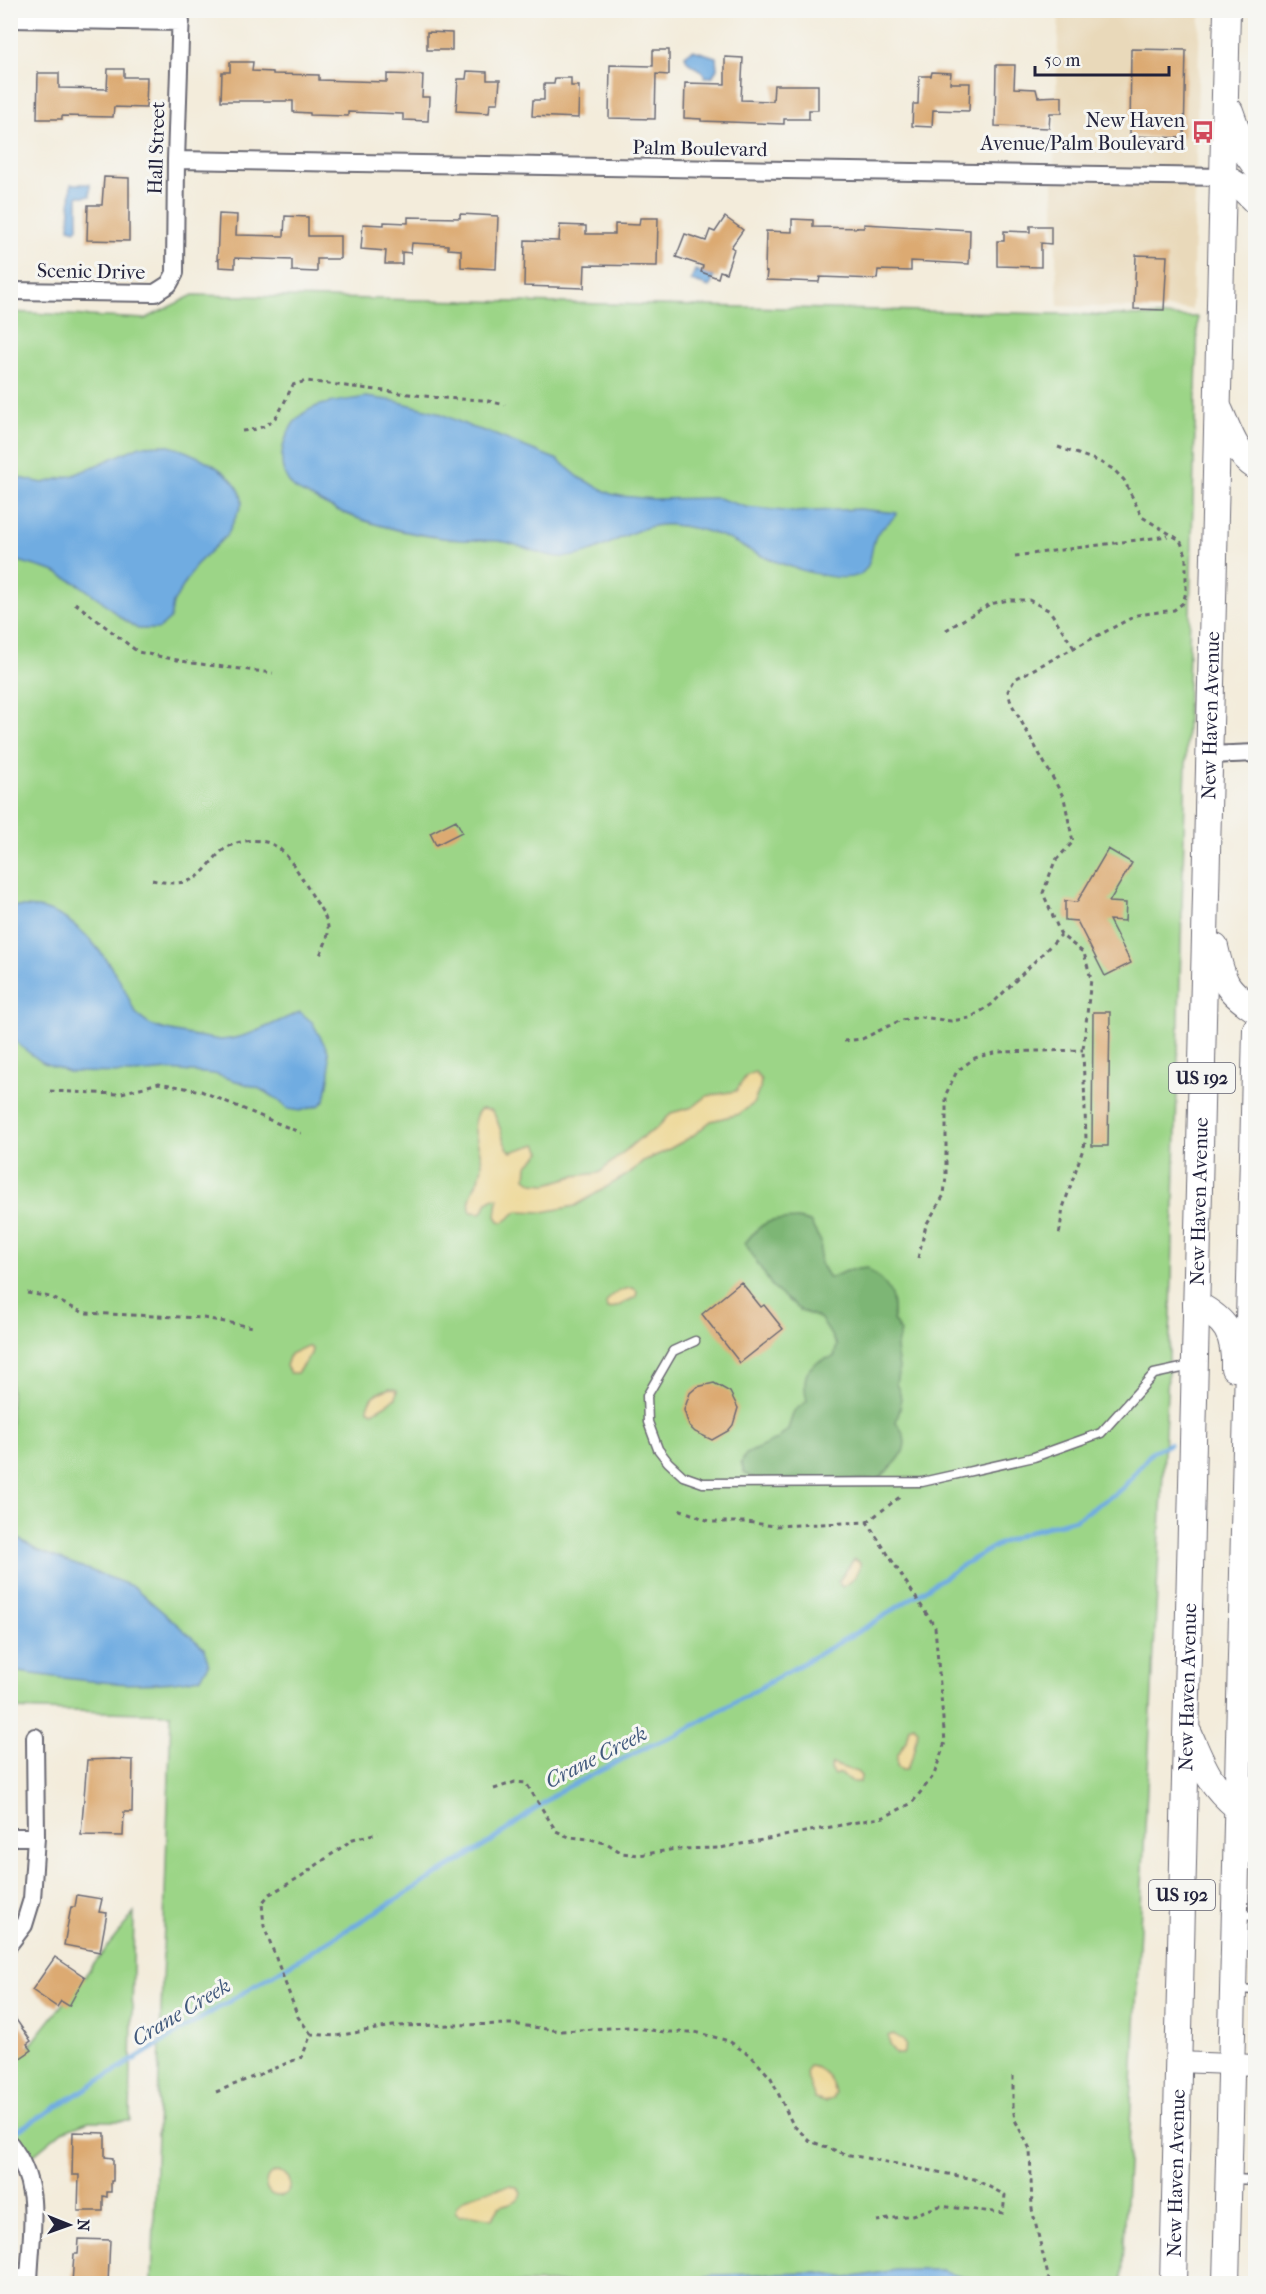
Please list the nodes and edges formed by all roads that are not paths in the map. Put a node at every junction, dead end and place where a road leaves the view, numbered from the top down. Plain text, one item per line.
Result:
1 (1227, 10) edge
2 (181, 16) edge
3 (10, 19) edge
4 (1225, 97) junction
5 (176, 160) junction
6 (1256, 167) edge
7 (1224, 177) junction
8 (1256, 202) edge
9 (169, 284) joint
10 (10, 291) edge
11 (1218, 405) junction
12 (1256, 467) edge
13 (1256, 753) edge
14 (1209, 755) junction
15 (1207, 912) junction
16 (1256, 1010) edge
17 (1256, 1029) edge
18 (1254, 1117) edge
19 (1252, 1292) edge
20 (1196, 1304) junction
21 (695, 1341) dead end
22 (1195, 1365) junction
23 (1250, 1539) edge
24 (1243, 1574) junction
25 (1186, 1728) junction
26 (35, 1737) dead end
27 (1247, 1808) edge
28 (10, 1837) edge
29 (36, 1837) junction
30 (1245, 1916) edge
31 (10, 1943) edge
32 (1244, 1990) edge
33 (1178, 2062) junction
34 (1243, 2064) edge
35 (14, 2148) edge
36 (1228, 2179) junction
37 (1256, 2180) edge
38 (1174, 2251) junction
39 (29, 2278) edge
40 (14, 2283) edge
41 (1173, 2283) edge
42 (1187, 2283) edge
43 (1226, 2283) edge

1 - 4 main road, New Haven Avenue / US 192
2 - 3 street
2 - 5 street, Hall Street
4 - 6 main road
4 - 7 main road, New Haven Avenue / US 192
5 - 7 street, Palm Boulevard
5 - 9 street, Hall Street
7 - 8 main road
7 - 11 main road, New Haven Avenue / US 192
9 - 10 street, Scenic Drive
11 - 12 main road
11 - 14 main road, New Haven Avenue / US 192
13 - 14 street
14 - 15 main road, New Haven Avenue / US 192
15 - 16 main road
15 - 20 main road, New Haven Avenue / US 192
17 - 18 main road, US 192
18 - 19 main road, US 192
19 - 23 main road, US 192
20 - 22 main road, New Haven Avenue / US 192
20 - 24 main road
21 - 22 lane
22 - 25 main road, New Haven Avenue / US 192
23 - 24 main road, US 192
24 - 27 main road, US 192
25 - 27 main road
25 - 33 main road, New Haven Avenue / US 192
26 - 29 street
27 - 30 main road, US 192
28 - 29 street
29 - 31 street
30 - 32 main road, US 192
32 - 34 main road, US 192
33 - 34 street
33 - 38 main road, New Haven Avenue / US 192
34 - 36 main road, US 192
35 - 39 street
36 - 37 lane
36 - 43 main road, US 192
38 - 41 main road, New Haven Avenue / US 192
38 - 42 main road
39 - 40 street

